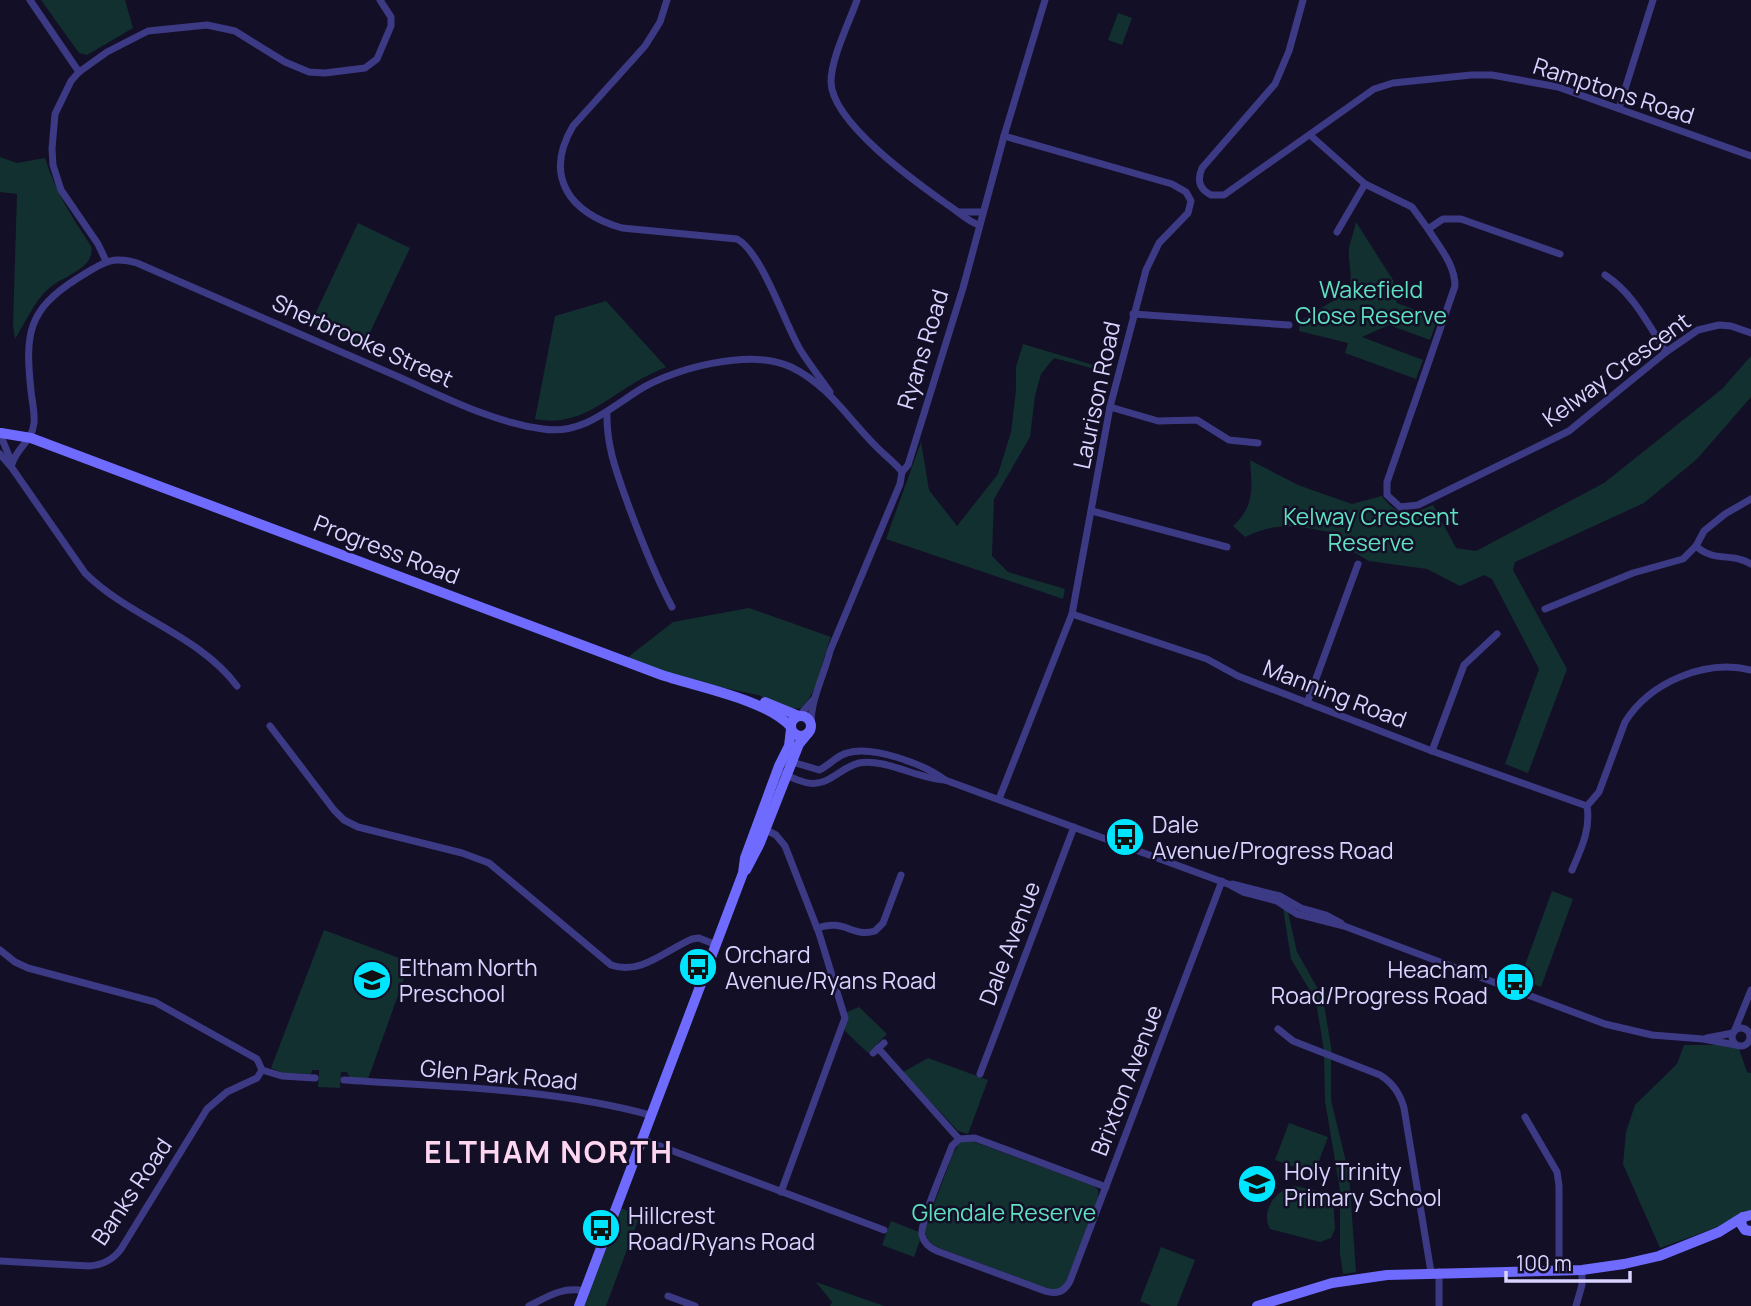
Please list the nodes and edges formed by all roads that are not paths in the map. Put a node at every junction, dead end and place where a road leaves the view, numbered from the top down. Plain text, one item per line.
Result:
1 (30, 0) edge
2 (380, 0) edge
3 (667, 0) edge
4 (857, 0) edge
5 (1045, 0) edge
6 (1303, 0) edge
7 (1653, 0) edge
8 (79, 72) junction
9 (1619, 108) junction
10 (1310, 135) junction
11 (1004, 136) junction
12 (1751, 156) edge
13 (1365, 184) junction
14 (959, 212) junction
15 (983, 212) junction
16 (979, 225) junction
17 (1428, 229) junction
18 (1337, 232) dead end
19 (1560, 254) dead end
20 (106, 261) junction
21 (1605, 275) dead end
22 (1133, 314) junction
23 (1289, 326) dead end
24 (1751, 333) edge
25 (1666, 352) junction
26 (834, 398) junction
27 (1110, 407) junction
28 (607, 413) junction
29 (1, 429) edge
30 (25, 436) junction
31 (1258, 443) dead end
32 (0, 454) edge
33 (12, 466) junction
34 (902, 471) junction
35 (1751, 499) edge
36 (1092, 511) junction
37 (1696, 546) junction
38 (1227, 547) dead end
39 (1358, 564) dead end
40 (1751, 564) edge
41 (672, 607) dead end
42 (1545, 609) dead end
43 (1072, 614) junction
44 (1497, 634) dead end
45 (1751, 670) edge
46 (237, 686) dead end
47 (741, 699) junction
48 (813, 700) junction
49 (1307, 703) junction
50 (799, 716) junction
51 (270, 726) dead end
52 (791, 728) junction
53 (810, 729) junction
54 (1432, 751) junction
55 (792, 762) junction
56 (779, 766) junction
57 (787, 776) junction
58 (945, 780) junction
59 (999, 799) junction
60 (1587, 806) junction
61 (1074, 827) junction
62 (761, 828) junction
63 (1572, 870) dead end
64 (901, 875) dead end
65 (1225, 882) junction
66 (817, 928) junction
67 (715, 944) junction
68 (0, 950) edge
69 (1751, 990) edge
70 (1744, 1010) junction
71 (1278, 1029) dead end
72 (1748, 1030) edge
73 (1733, 1033) junction
74 (1703, 1039) junction
75 (1749, 1043) edge
76 (1736, 1045) junction
77 (879, 1048) dead end
78 (262, 1070) junction
79 (981, 1074) dead end
80 (315, 1078) dead end
81 (344, 1080) dead end
82 (650, 1115) junction
83 (1525, 1117) dead end
84 (641, 1139) junction
85 (959, 1139) junction
86 (1105, 1187) junction
87 (781, 1192) junction
88 (1747, 1216) edge
89 (884, 1230) dead end
90 (1747, 1230) edge
91 (1719, 1232) junction
92 (1751, 1241) edge
93 (0, 1261) edge
94 (1582, 1270) junction
95 (1559, 1271) junction
96 (1435, 1272) junction
97 (584, 1291) junction
98 (668, 1296) dead end
99 (529, 1306) edge
100 (579, 1306) edge
101 (695, 1306) edge
102 (1257, 1306) edge
103 (1439, 1306) edge
104 (1576, 1306) edge

1 - 8 street
2 - 8 street
3 - 26 street
4 - 14 street
5 - 11 street, Ryans Road
6 - 10 street, Ramptons Road
7 - 9 street
8 - 20 street
9 - 10 street, Ramptons Road
9 - 12 street, Ramptons Road
10 - 13 street
11 - 15 street, Ryans Road
11 - 22 street, Laurison Road
13 - 17 street
13 - 18 street
14 - 15 street
14 - 16 street
15 - 16 street, Ryans Road
16 - 34 street, Ryans Road
17 - 19 street
17 - 25 street, Kelway Crescent
20 - 28 street, Sherbrooke Street
20 - 30 street
21 - 25 street
22 - 23 street
22 - 27 street, Laurison Road
24 - 25 street, Kelway Crescent
26 - 28 street, Sherbrooke Street
26 - 34 street
27 - 31 street
27 - 36 street, Laurison Road
28 - 41 street
29 - 30 street, Progress Road
29 - 33 street
30 - 33 street
30 - 47 street, Progress Road
32 - 33 street
33 - 46 street
34 - 48 street, Ryans Road
35 - 37 street
36 - 38 street
36 - 43 street, Laurison Road
37 - 40 street
37 - 42 street
39 - 49 street
43 - 49 street, Manning Road
43 - 59 street, Laurison Road
44 - 54 street
45 - 60 street
47 - 50 street, Progress Road
47 - 52 street, Progress Road
48 - 50 street, Ryans Road
48 - 53 street, Ryans Road
49 - 54 street, Manning Road
50 - 52 street
50 - 53 street
51 - 67 street
52 - 53 street
52 - 56 street, Ryans Road
53 - 55 street, Ryans Road
54 - 60 street, Manning Road
55 - 56 street
55 - 57 street, Ryans Road
55 - 58 street
56 - 57 street
56 - 62 street, Ryans Road
57 - 58 street
57 - 62 street, Ryans Road
58 - 59 street
59 - 61 street
60 - 63 street
61 - 65 street
61 - 79 street, Dale Avenue
62 - 66 street
62 - 67 street, Ryans Road
64 - 66 street
65 - 74 street
65 - 86 street, Brixton Avenue
66 - 87 street
67 - 82 street, Ryans Road
68 - 78 street
69 - 70 street
70 - 72 street
70 - 73 street
71 - 96 street
72 - 73 street
72 - 75 street
73 - 74 street
73 - 76 street
74 - 76 street
75 - 76 street
77 - 85 street
78 - 80 street
78 - 93 street, Banks Road
81 - 82 street, Glen Park Road
82 - 84 street, Ryans Road
83 - 95 street
84 - 87 street
84 - 97 street, Ryans Road
85 - 86 street
85 - 86 street, Brixton Avenue
87 - 89 street
88 - 90 street
88 - 91 street
90 - 91 street
90 - 92 street
91 - 94 street
94 - 95 street
94 - 104 street
95 - 96 street
96 - 102 street
96 - 103 street
97 - 99 street
97 - 100 street, Ryans Road
98 - 101 street

